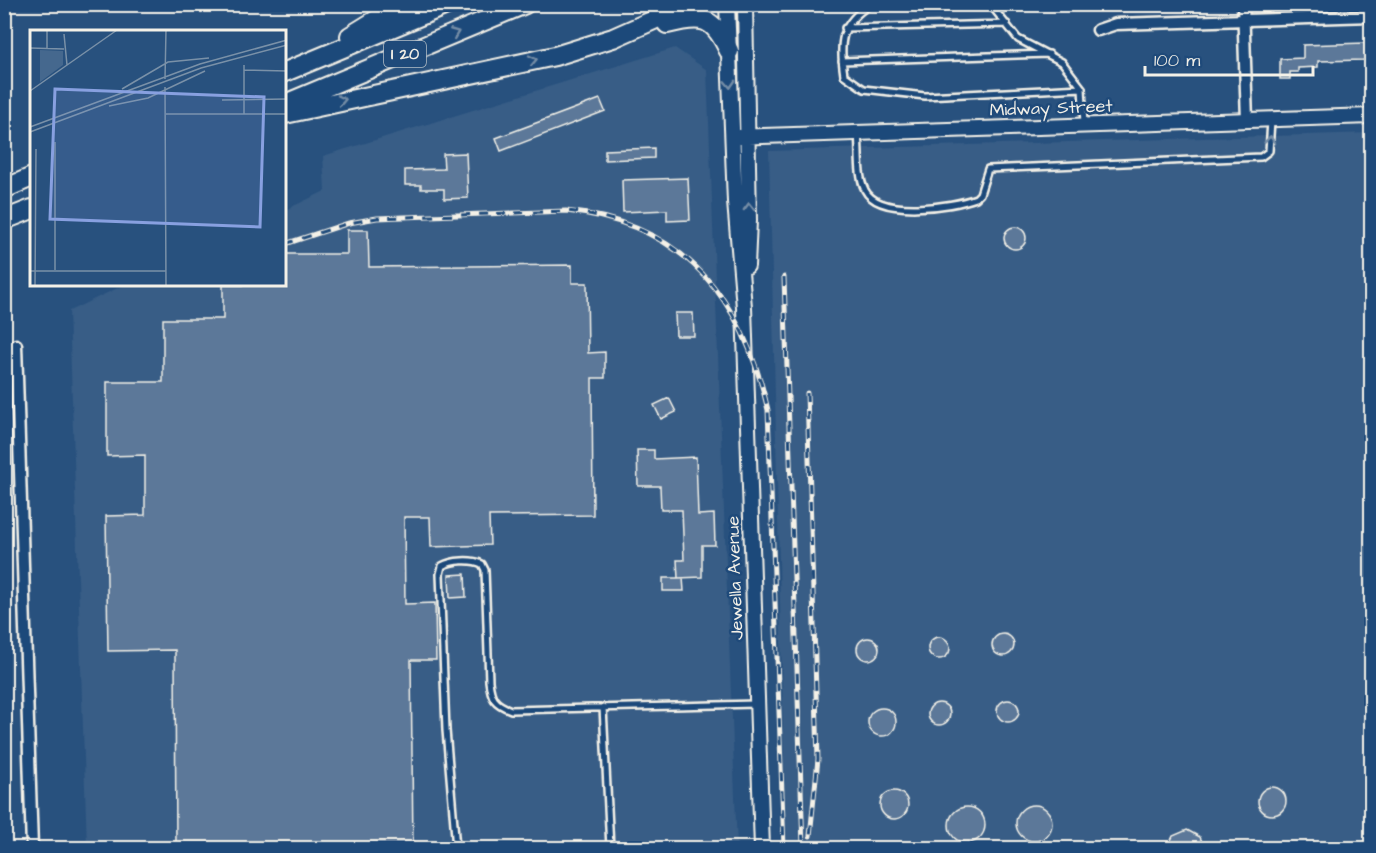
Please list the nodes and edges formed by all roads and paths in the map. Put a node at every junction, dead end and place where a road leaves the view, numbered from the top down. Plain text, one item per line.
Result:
1 (402, 4) edge
2 (448, 4) edge
3 (525, 4) edge
4 (690, 4) edge
5 (726, 4) edge
6 (745, 4) edge
7 (871, 4) edge
8 (990, 4) edge
9 (1242, 4) edge
10 (1371, 16) edge
11 (1243, 20) junction
12 (1007, 24) junction
13 (845, 28) junction
14 (1098, 30) dead end
15 (613, 38) junction
16 (729, 51) junction
17 (1049, 54) junction
18 (842, 61) junction
19 (292, 69) edge
20 (1082, 88) junction
21 (286, 104) edge
22 (286, 114) edge
23 (1371, 116) edge
24 (1271, 119) junction
25 (1247, 120) junction
26 (1084, 125) junction
27 (858, 132) junction
28 (748, 136) junction
29 (733, 137) junction
30 (30, 178) edge
31 (4, 189) edge
32 (30, 210) edge
33 (4, 220) edge
34 (744, 307) junction
35 (16, 345) dead end
36 (757, 704) junction
37 (603, 707) junction
38 (32, 849) edge
39 (456, 849) edge
40 (610, 849) edge
41 (762, 849) edge

1 - 19 highway
2 - 19 highway, I 20
21 -> 3 highway, I 20
4 - 15 highway
5 - 16 main road, Jewella Avenue
6 - 28 main road, Jewella Avenue
7 - 13 lane
8 - 12 lane
9 - 11 street
10 - 11 street
11 - 14 street
11 - 25 street
12 - 13 lane
12 - 17 lane
13 - 18 lane
15 - 16 highway
22 -> 15 highway
16 -> 29 main road, Jewella Avenue
17 - 18 lane
17 - 20 lane
18 - 20 lane
20 - 26 lane
23 - 24 main road, Midway Street
24 - 25 main road, Midway Street
27 -> 24 lane
25 - 26 main road, Midway Street
26 - 27 main road, Midway Street
27 - 28 main road, Midway Street
28 - 29 main road, Midway Street
34 -> 28 main road, Jewella Avenue
29 - 34 main road, Jewella Avenue
30 - 31 highway
32 - 33 highway
34 - 36 main road, Jewella Avenue
35 - 38 street
36 - 37 lane
36 - 41 main road, Jewella Avenue
37 - 39 lane
37 - 40 lane

